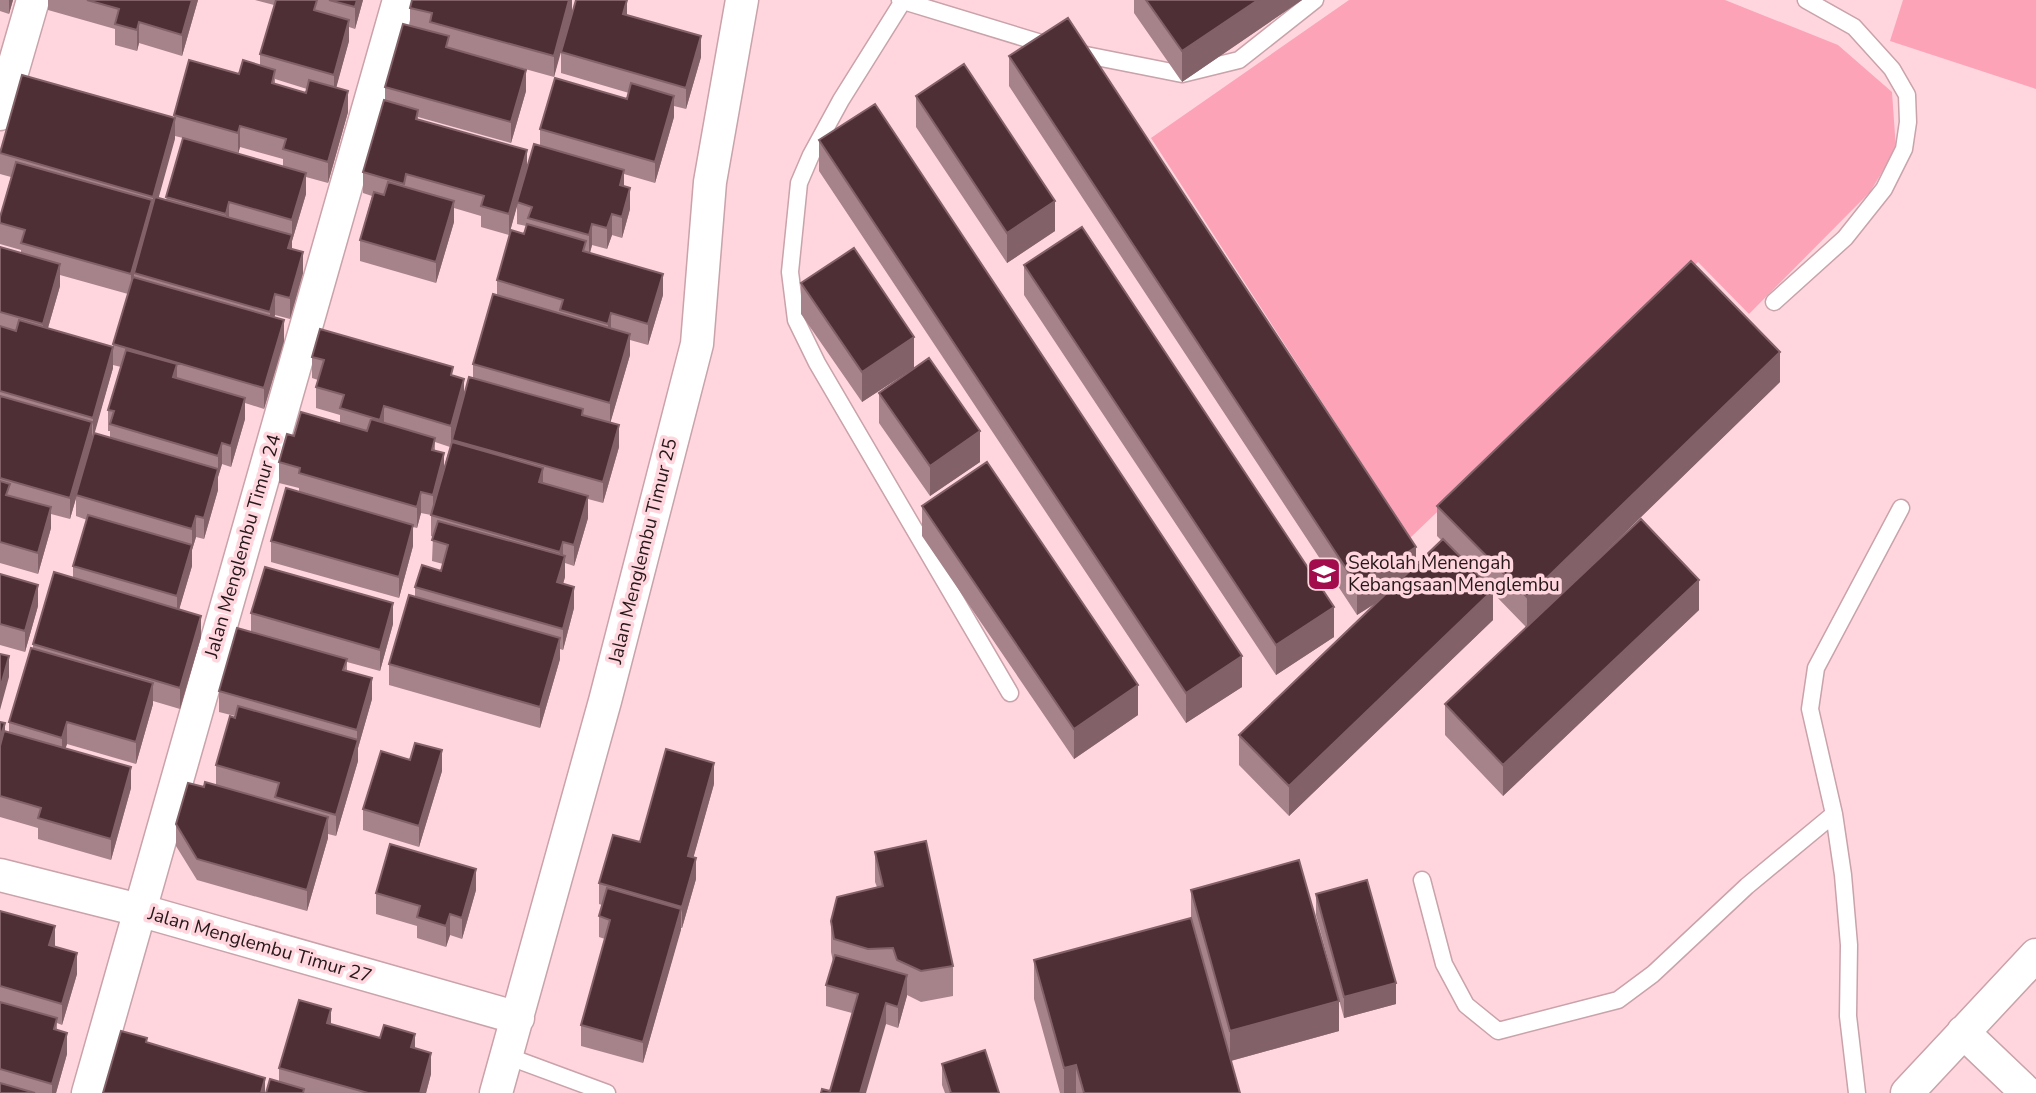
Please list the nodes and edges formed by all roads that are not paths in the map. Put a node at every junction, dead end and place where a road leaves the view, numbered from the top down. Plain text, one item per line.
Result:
1 (33, 0) edge
2 (399, 0) edge
3 (742, 0) edge
4 (1315, 0) edge
5 (1806, 0) edge
6 (901, 1) edge
7 (0, 114) edge
8 (1774, 302) dead end
9 (1900, 508) dead end
10 (1010, 693) dead end
11 (1834, 814) junction
12 (0, 875) edge
13 (1422, 880) dead end
14 (139, 910) junction
15 (2036, 955) edge
16 (518, 1018) junction
17 (1963, 1032) junction
18 (507, 1056) junction
19 (88, 1093) edge
20 (496, 1093) edge
21 (607, 1093) edge
22 (1857, 1093) edge
23 (1907, 1093) edge
24 (2028, 1093) edge

1 - 7 street
2 - 14 street, Jalan Menglembu Timur 24
3 - 16 street, Jalan Menglembu Timur 25
4 - 6 lane
5 - 8 lane
6 - 10 lane
9 - 11 lane
11 - 13 lane
11 - 22 lane
12 - 14 street, Jalan Menglembu Timur 27
14 - 16 street, Jalan Menglembu Timur 27
14 - 19 street, Jalan Menglembu Timur 24
15 - 17 street
16 - 18 street, Jalan Menglembu Timur 25
17 - 23 street
17 - 24 street
18 - 20 street, Jalan Menglembu Timur 25
18 - 21 lane

